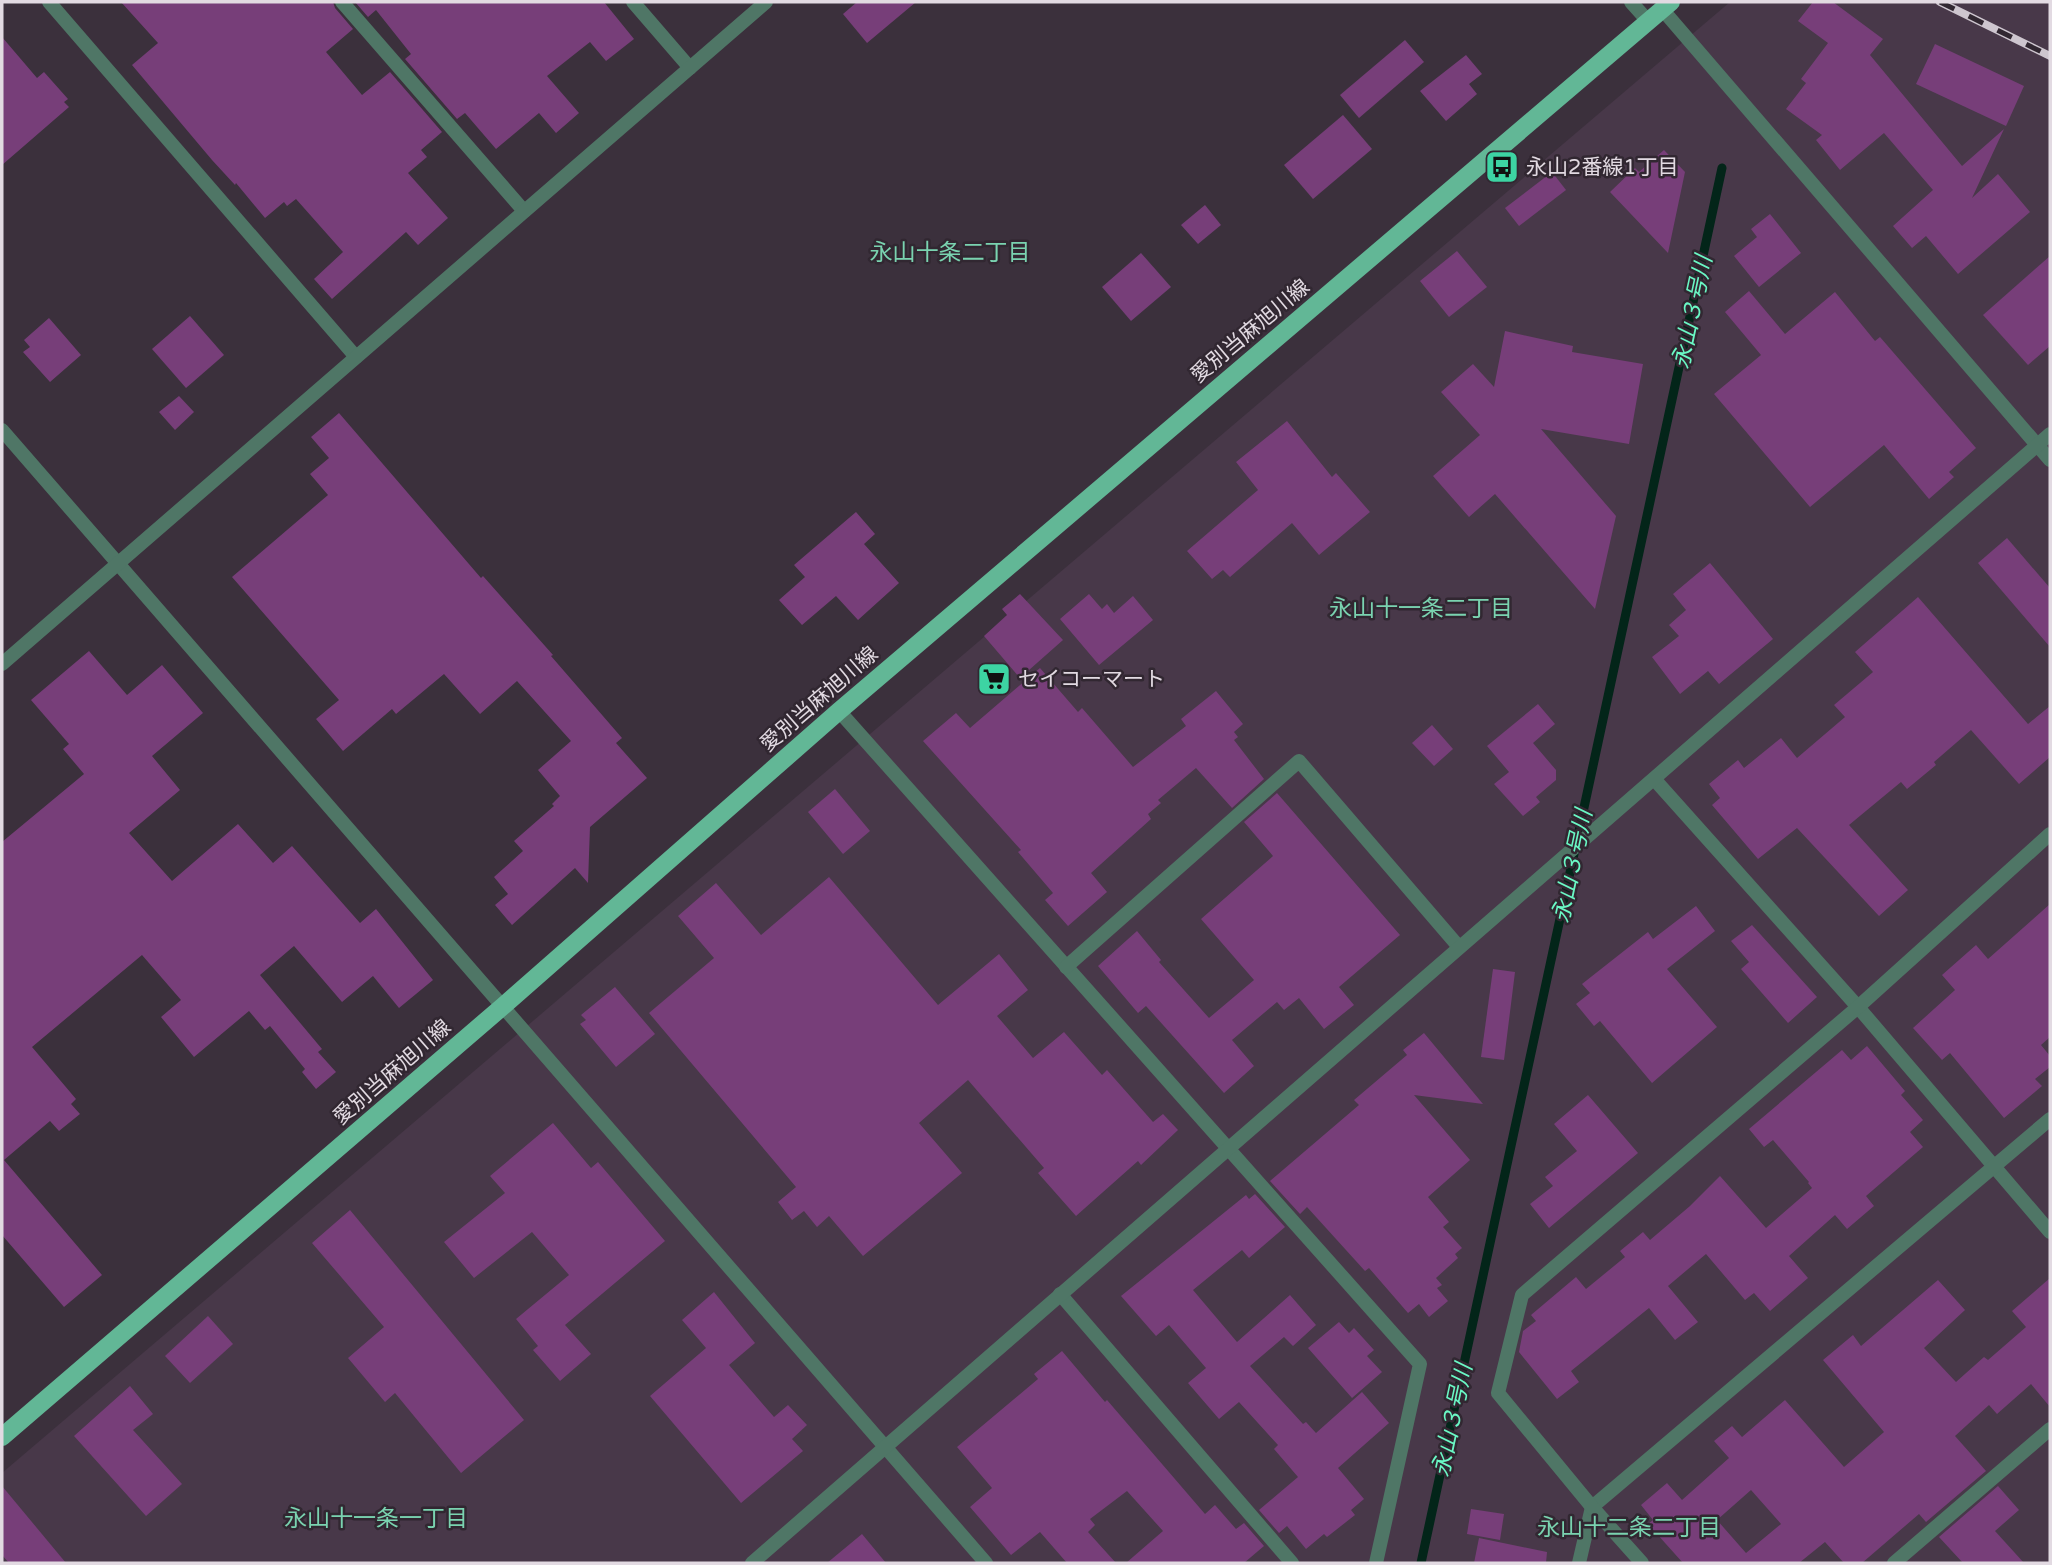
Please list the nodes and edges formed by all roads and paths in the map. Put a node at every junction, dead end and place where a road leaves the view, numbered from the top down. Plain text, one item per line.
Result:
1 (49, 2) edge
2 (342, 2) edge
3 (633, 2) edge
4 (766, 2) edge
5 (1631, 2) edge
6 (1660, 11) edge
7 (690, 68) junction
8 (524, 211) junction
9 (356, 357) junction
10 (2, 430) edge
11 (2050, 434) edge
12 (2037, 445) junction
13 (2050, 460) edge
14 (118, 564) junction
15 (2, 664) edge
16 (839, 711) junction
17 (1655, 780) junction
18 (2050, 834) edge
19 (1459, 947) junction
20 (1066, 967) junction
21 (502, 1007) junction
22 (1858, 1007) junction
23 (2050, 1119) edge
24 (1229, 1148) junction
25 (1995, 1167) junction
26 (2050, 1232) edge
27 (1060, 1294) junction
28 (2050, 1429) edge
29 (2, 1437) edge
30 (884, 1447) junction
31 (1592, 1507) junction
32 (752, 1563) edge
33 (986, 1563) edge
34 (1292, 1563) edge
35 (1376, 1563) edge
36 (1579, 1563) edge
37 (1642, 1563) edge
38 (1894, 1563) edge

1 - 9 street
2 - 8 street
3 - 7 street
4 - 7 street
5 - 6 street
6 - 12 street
6 - 16 main road, 愛別当麻旭川線
7 - 8 street
8 - 9 street
9 - 14 street
10 - 14 street
11 - 12 street
12 - 13 street
12 - 17 street
14 - 15 street
14 - 21 street
16 - 20 street
16 - 21 main road, 愛別当麻旭川線
17 - 19 street
17 - 22 street
18 - 22 street
19 - 20 street
19 - 24 street
20 - 24 street
21 - 29 main road, 愛別当麻旭川線
21 - 30 street
22 - 25 street
22 - 31 street
23 - 25 street
24 - 27 street
24 - 35 street
25 - 26 street
25 - 31 street
27 - 30 street
27 - 34 street
28 - 38 street
30 - 32 street
30 - 33 street
31 - 36 street
31 - 37 street

